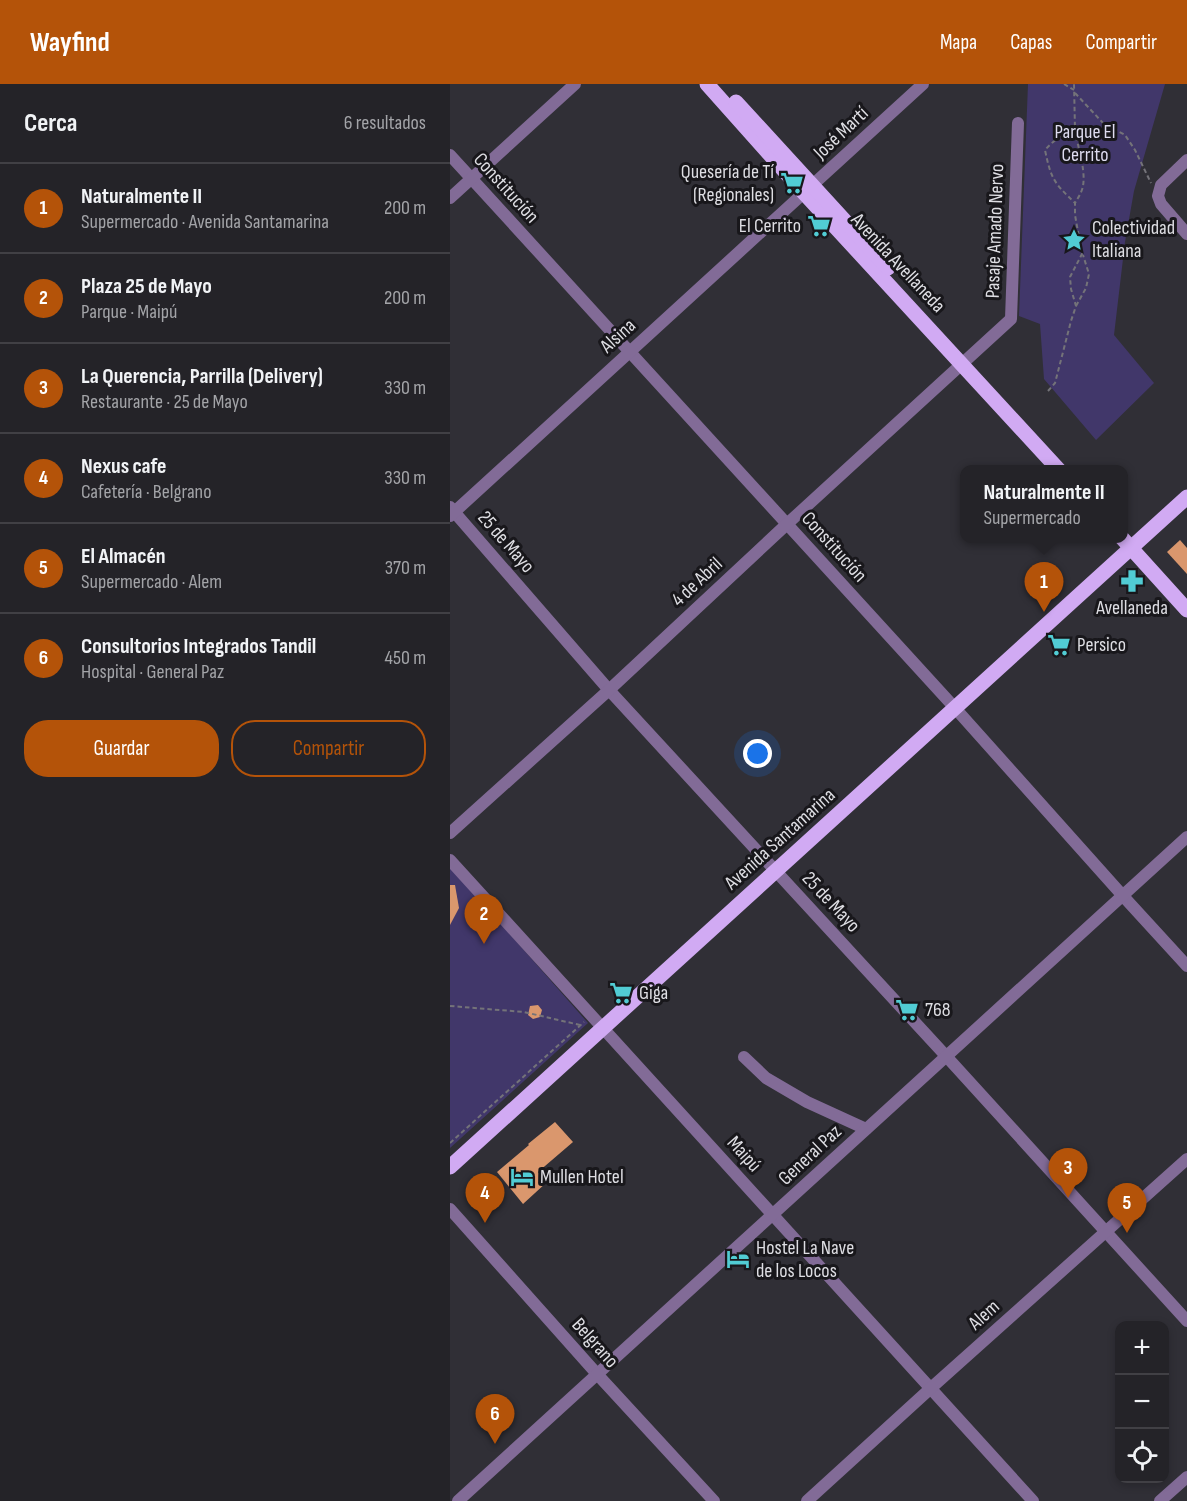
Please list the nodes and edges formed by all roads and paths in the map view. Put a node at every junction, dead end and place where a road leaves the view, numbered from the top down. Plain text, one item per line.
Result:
1 (575, 84) edge
2 (707, 84) edge
3 (720, 84) edge
4 (923, 84) edge
5 (1064, 84) edge
6 (1074, 84) edge
7 (1075, 91) junction
8 (1018, 123) dead end
9 (1075, 129) junction
10 (450, 155) edge
11 (1187, 160) edge
12 (471, 178) junction
13 (809, 190) junction
14 (1158, 196) junction
15 (450, 198) edge
16 (1075, 203) junction
17 (1187, 234) edge
18 (1082, 254) junction
19 (1076, 306) junction
20 (630, 352) junction
21 (966, 361) junction
22 (1048, 391) dead end
23 (1055, 465) edge
24 (1066, 465) edge
25 (1187, 497) edge
26 (452, 512) edge
27 (787, 524) junction
28 (1130, 543) edge
29 (1187, 596) edge
30 (1187, 610) edge
31 (609, 690) junction
32 (955, 708) junction
33 (450, 832) edge
34 (1187, 837) edge
35 (450, 860) edge
36 (776, 871) junction
37 (1123, 896) junction
38 (1187, 966) edge
39 (450, 1006) edge
40 (602, 1028) junction
41 (946, 1056) junction
42 (744, 1057) dead end
43 (866, 1129) junction
44 (450, 1143) edge
45 (1187, 1158) edge
46 (450, 1167) edge
47 (450, 1209) edge
48 (773, 1215) junction
49 (1106, 1232) junction
50 (1187, 1321) edge
51 (597, 1374) junction
52 (931, 1388) junction
53 (1187, 1477) edge
54 (458, 1501) edge
55 (714, 1501) edge
56 (807, 1501) edge
57 (1033, 1501) edge
58 (1160, 1501) edge

1 - 12 street
2 - 13 main road, Avenida Avellaneda
3 - 13 main road, Avenida Avellaneda
4 - 13 street, José Martí
5 - 7 path
6 - 7 path
7 - 9 path
7 - 14 path
8 - 21 street, Pasaje Amado Nervo
9 - 16 path
9 - 16 path
10 - 12 street, Constitución
11 - 14 street
12 - 15 street
12 - 20 street, Constitución
13 - 20 street, Alsina
13 - 21 main road, Avenida Avellaneda
14 - 17 street
16 - 18 path
18 - 19 path
18 - 19 path
19 - 22 path
20 - 26 street, Alsina
20 - 27 street, Constitución
21 - 23 main road, Avenida Avellaneda
21 - 24 main road, Avenida Avellaneda
21 - 27 street, 4 de Abril
25 - 28 main road, Avenida Santamarina
26 - 31 street, 25 de Mayo
27 - 31 street, 4 de Abril
27 - 32 street, Constitución
28 - 29 main road
28 - 30 main road
28 - 32 main road, Avenida Santamarina
31 - 33 street, 4 de Abril
31 - 36 street, 25 de Mayo
32 - 36 main road, Avenida Santamarina
32 - 37 street, Constitución
34 - 37 street, General Paz
35 - 40 street, Maipú
36 - 40 main road, Avenida Santamarina
36 - 41 street, 25 de Mayo
37 - 38 street, Constitución
37 - 41 street, General Paz
39 - 44 path
40 - 46 main road, Avenida Santamarina
40 - 48 street, Maipú
41 - 43 street, General Paz
41 - 49 street, 25 de Mayo
42 - 43 street
43 - 48 street, General Paz
45 - 49 street, Alem
47 - 51 street, Belgrano
48 - 51 street, General Paz
48 - 52 street, Maipú
49 - 50 street, 25 de Mayo
49 - 52 street, Alem
51 - 54 street, General Paz
51 - 55 street, Belgrano
52 - 56 street, Alem
52 - 57 street, Maipú
53 - 58 street

